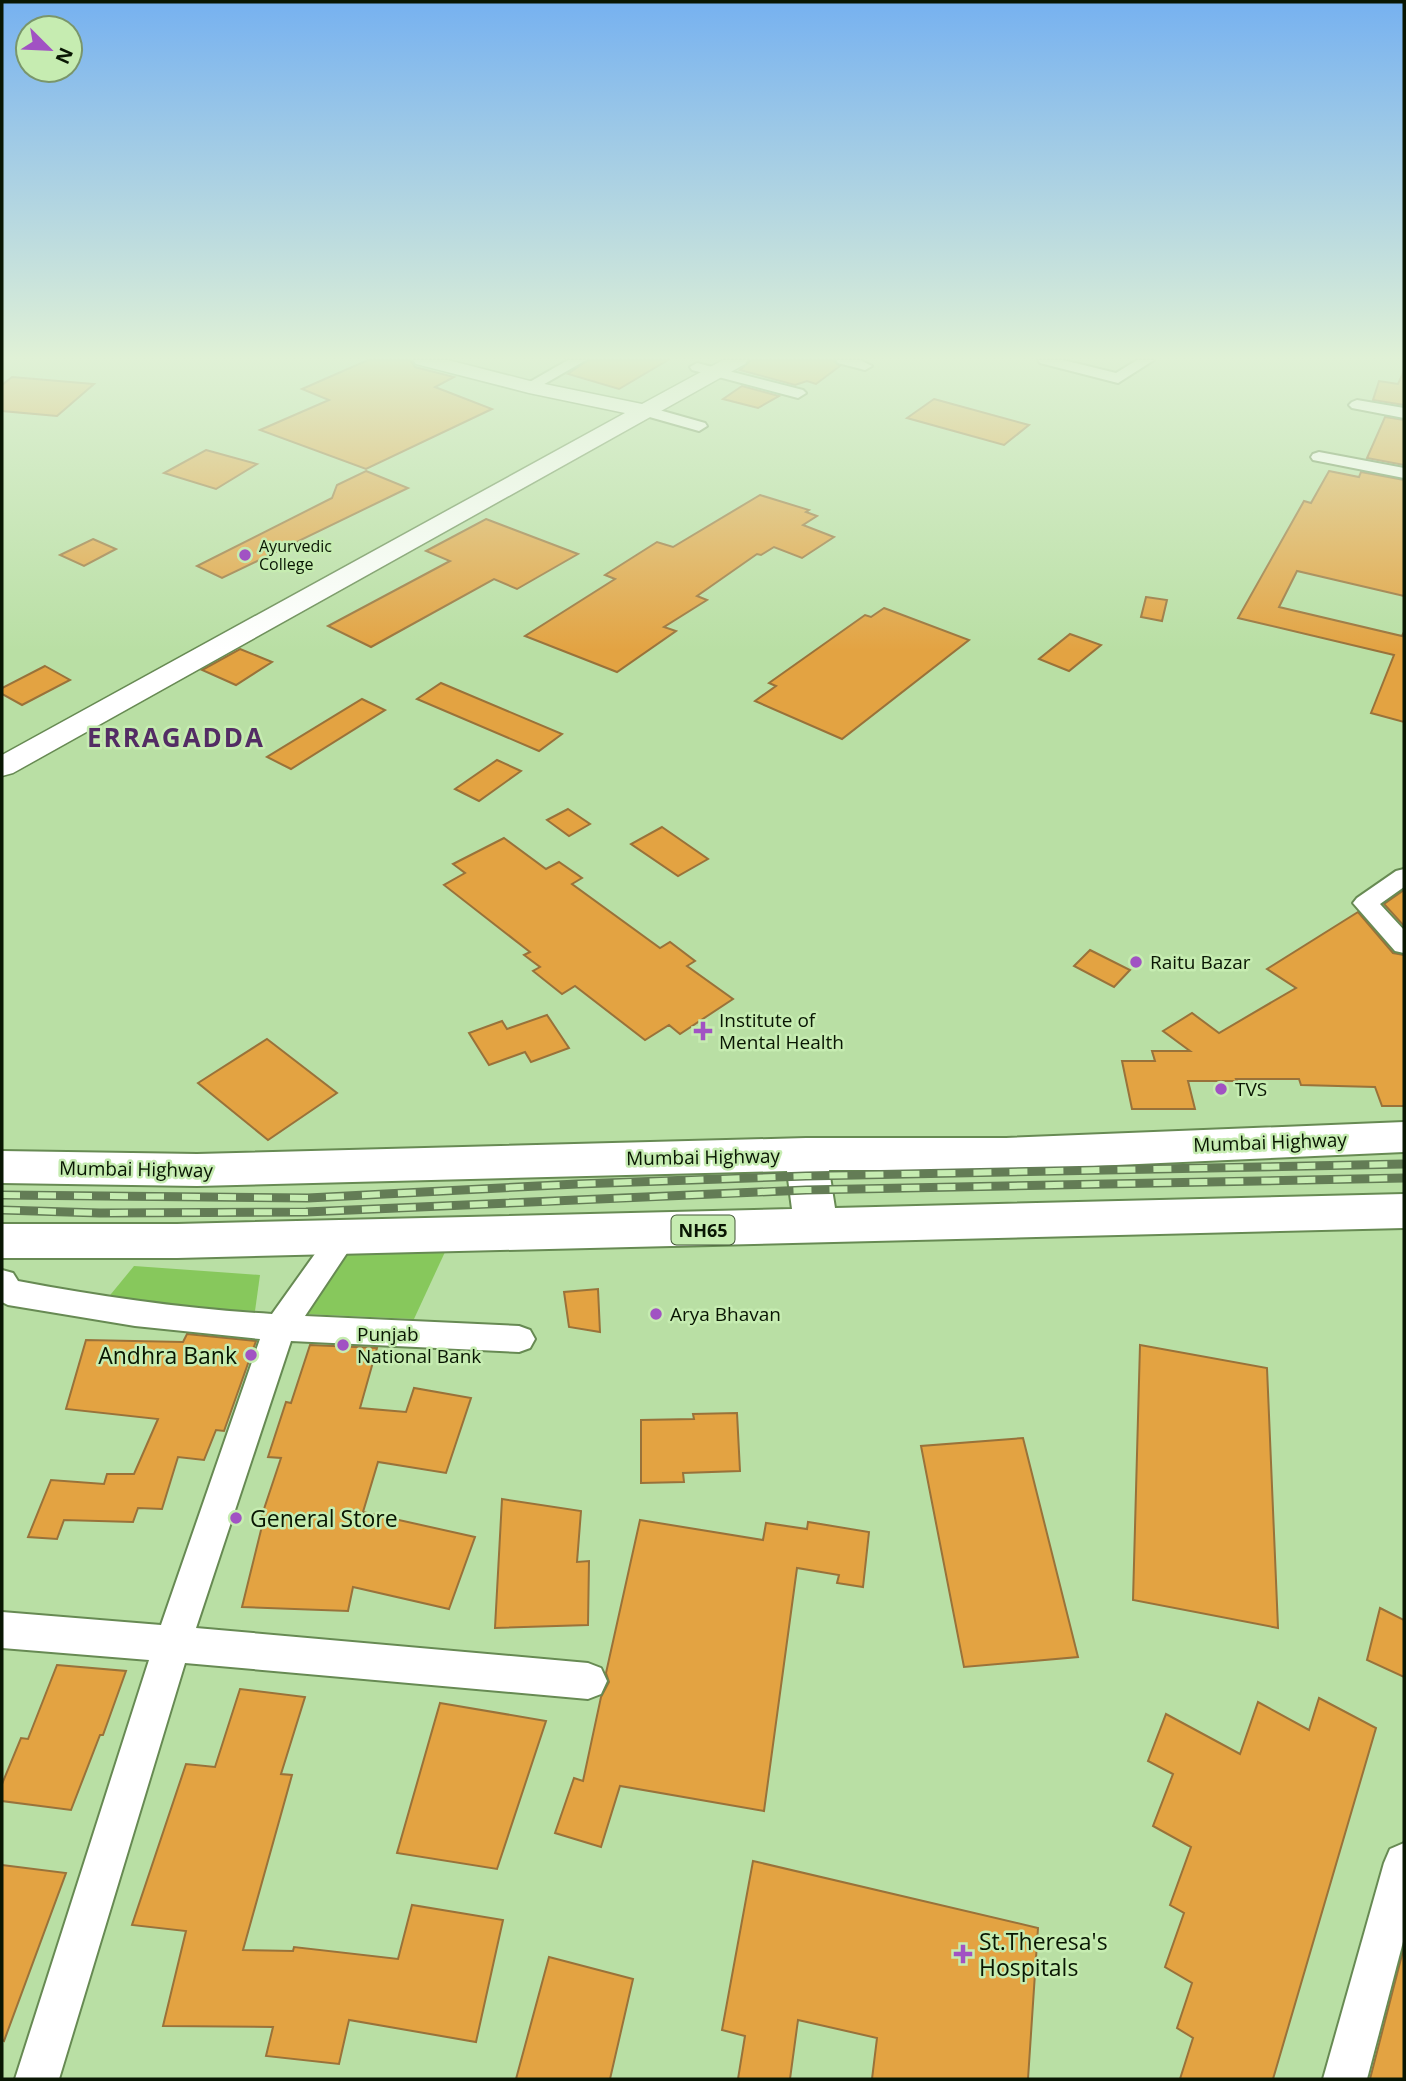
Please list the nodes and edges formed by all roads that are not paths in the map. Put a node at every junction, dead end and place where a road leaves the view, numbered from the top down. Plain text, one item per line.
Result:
1 (545, 457) edge
2 (549, 457) edge
3 (1319, 457) dead end
4 (1404, 473) edge
5 (2, 750) edge
6 (2, 767) edge
7 (1404, 876) edge
8 (1404, 945) edge
9 (1404, 1137) edge
10 (806, 1154) junction
11 (2, 1167) edge
12 (1404, 1211) edge
13 (816, 1227) junction
14 (342, 1238) junction
15 (2, 1241) edge
16 (2, 1282) edge
17 (279, 1329) junction
18 (519, 1339) dead end
19 (2, 1630) edge
20 (172, 1646) junction
21 (587, 1681) dead end
22 (1404, 1863) edge
23 (1395, 1930) edge
24 (37, 2079) edge
25 (1345, 2079) edge

1 - 5 main road
2 - 6 main road
3 - 4 street
7 - 8 street
9 - 10 highway, Mumbai Highway
10 - 11 highway, Mumbai Highway
10 - 13 highway
12 - 13 highway, NH65
13 - 14 highway, NH65
14 - 15 highway, NH65
14 - 17 street
16 - 17 street
17 - 18 street
17 - 20 street
19 - 20 street
20 - 21 street
20 - 24 street
22 - 23 street
23 - 25 street

